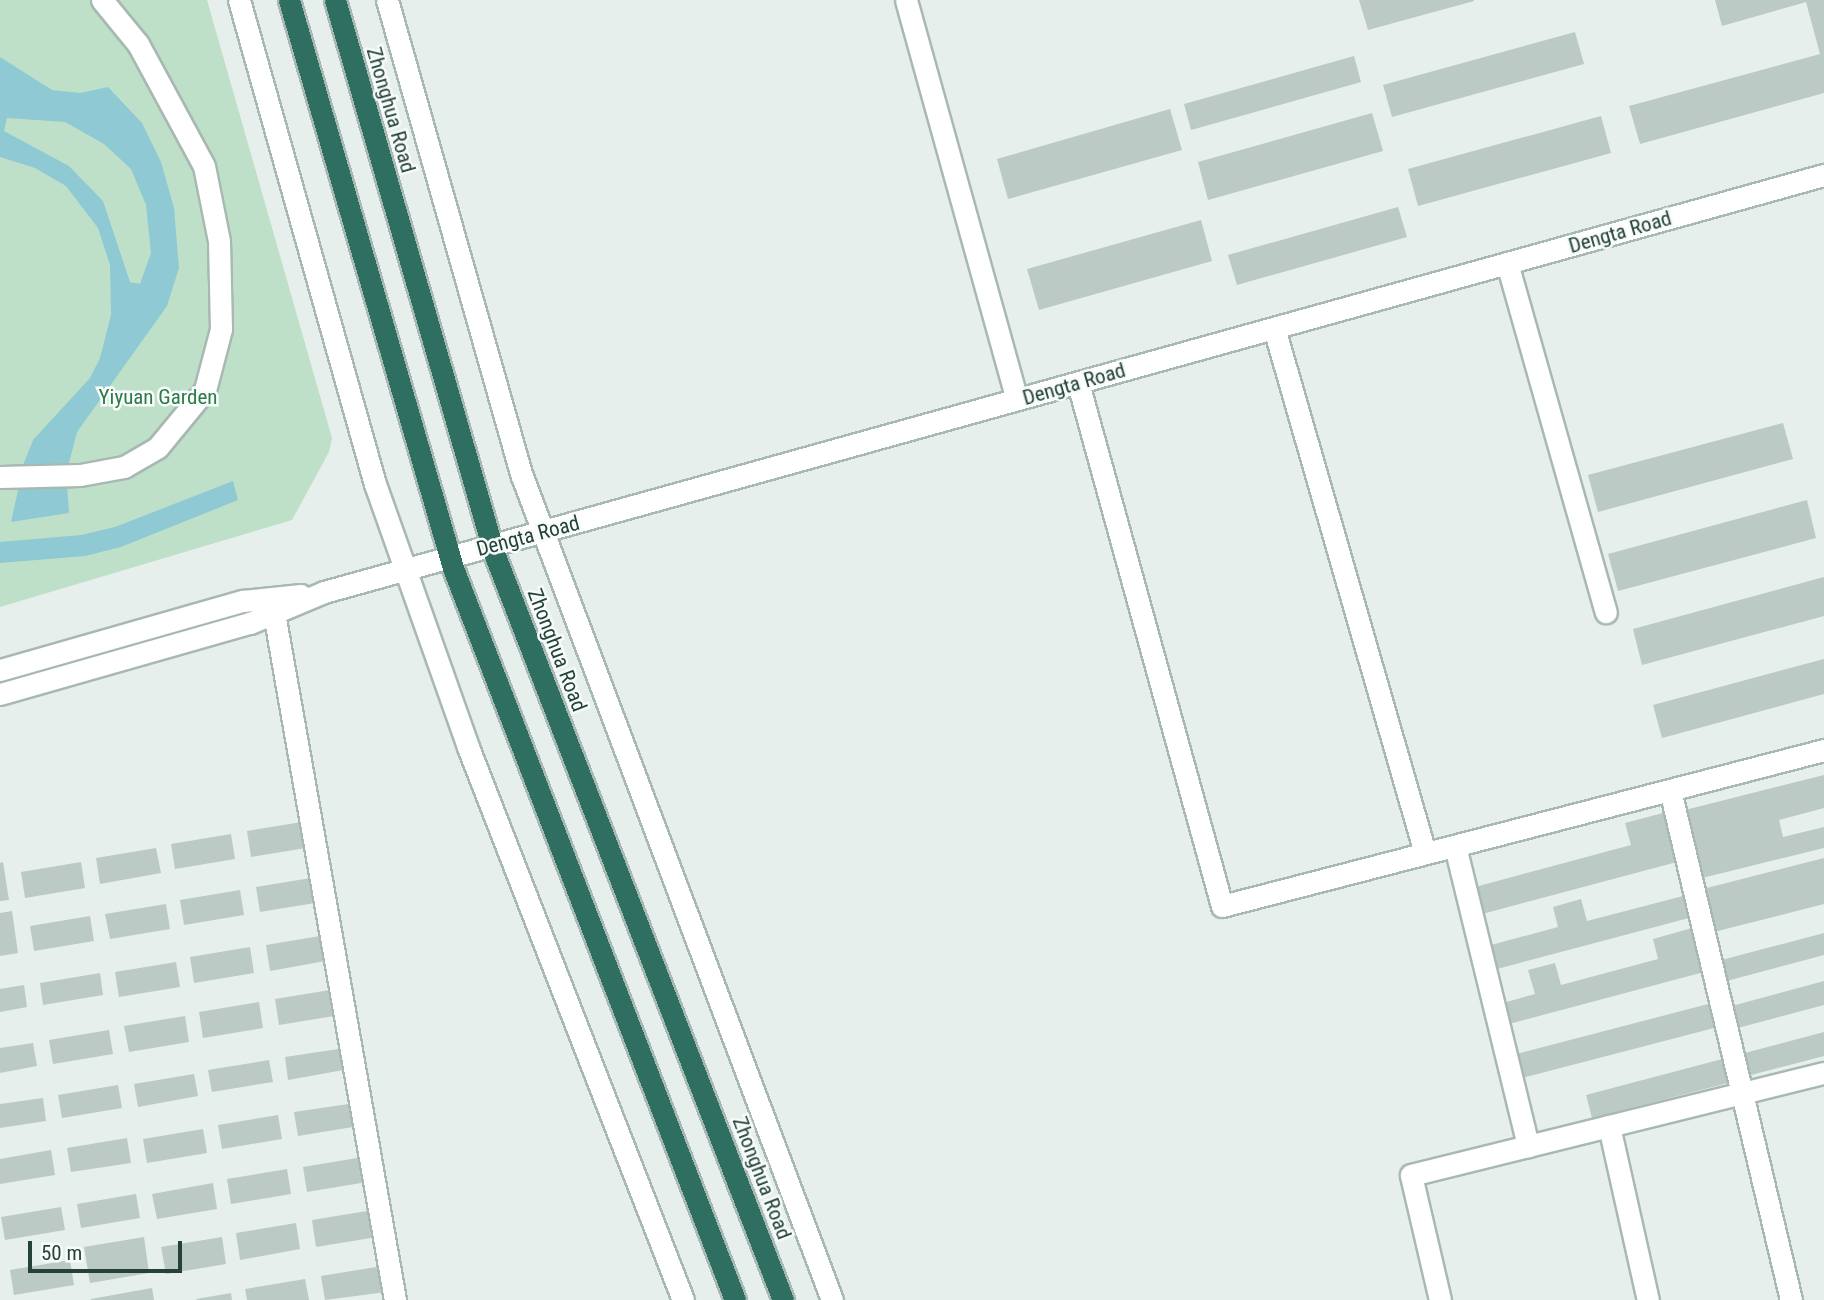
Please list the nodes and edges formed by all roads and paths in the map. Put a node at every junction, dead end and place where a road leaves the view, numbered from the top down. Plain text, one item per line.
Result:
1 (102, 0) edge
2 (239, 0) edge
3 (289, 0) edge
4 (335, 0) edge
5 (387, 0) edge
6 (906, 0) edge
7 (1824, 175) edge
8 (1507, 263) junction
9 (1274, 328) junction
10 (1078, 383) junction
11 (1017, 399) junction
12 (0, 477) edge
13 (542, 532) junction
14 (492, 545) junction
15 (449, 557) junction
16 (405, 569) junction
17 (324, 592) junction
18 (1606, 612) dead end
19 (274, 613) junction
20 (0, 670) edge
21 (0, 694) edge
22 (1824, 750) edge
23 (1670, 790) junction
24 (1455, 846) junction
25 (1425, 853) junction
26 (1824, 1073) edge
27 (1742, 1093) junction
28 (1609, 1126) junction
29 (1528, 1146) junction
30 (395, 1300) edge
31 (683, 1300) edge
32 (735, 1300) edge
33 (783, 1300) edge
34 (832, 1300) edge
35 (1440, 1300) edge
36 (1648, 1300) edge
37 (1791, 1300) edge

1 - 12 street
2 - 16 street
3 - 15 highway
4 - 14 highway, Zhonghua Road
5 - 13 street
6 - 11 street
7 - 8 street, Dengta Road
8 - 9 street, Dengta Road
8 - 18 street
9 - 10 street, Dengta Road
9 - 25 street
10 - 11 street, Dengta Road
10 - 25 street
11 - 13 street, Dengta Road
13 - 14 street, Dengta Road
13 - 34 street
14 - 15 street, Dengta Road
14 - 33 highway, Zhonghua Road
15 - 16 street, Dengta Road
15 - 32 highway
16 - 17 street, Dengta Road
16 - 31 street
17 - 19 street, Dengta Road
17 - 20 street, Dengta Road
19 - 21 street, Dengta Road
19 - 30 street
22 - 23 street
23 - 24 street
23 - 27 street
24 - 25 street
24 - 29 street
26 - 27 street
27 - 28 street
27 - 37 street
28 - 29 street
28 - 36 street
29 - 35 street

